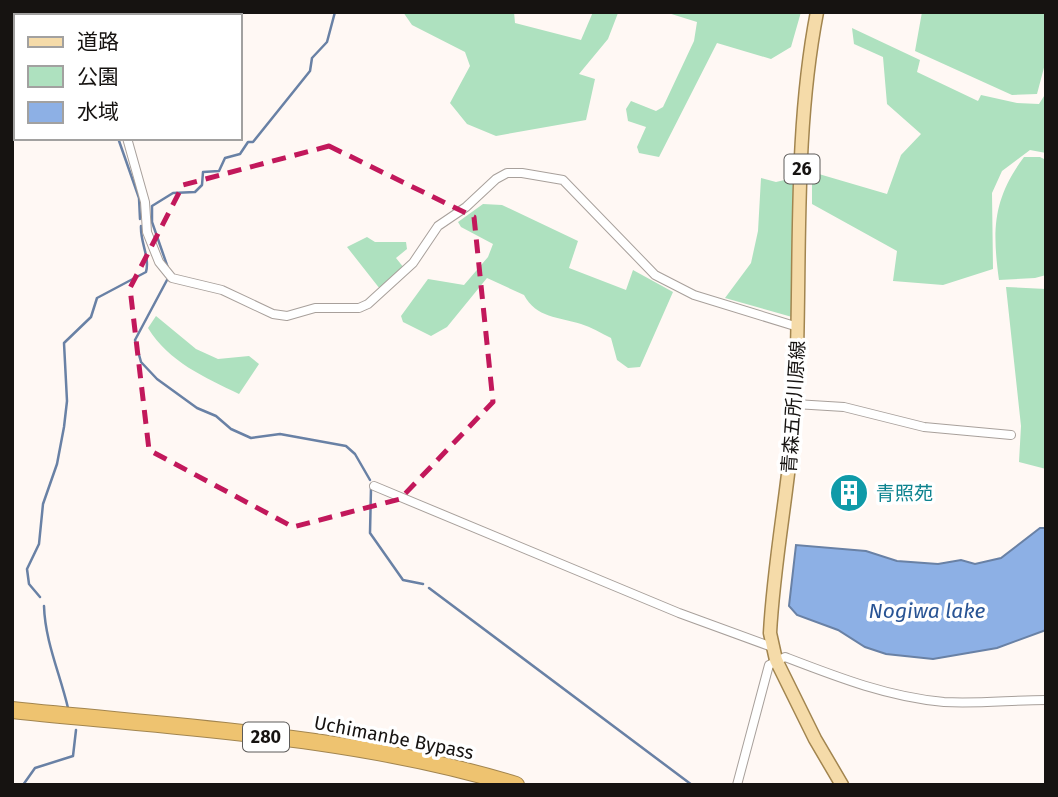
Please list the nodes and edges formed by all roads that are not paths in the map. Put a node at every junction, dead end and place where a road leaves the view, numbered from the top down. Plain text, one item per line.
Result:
1 (817, 12) edge
2 (128, 140) edge
3 (798, 327) junction
4 (795, 404) junction
5 (1011, 435) dead end
6 (374, 486) dead end
7 (772, 647) junction
8 (776, 660) junction
9 (1046, 700) edge
10 (12, 710) edge
11 (516, 785) edge
12 (737, 785) edge
13 (842, 785) edge

1 - 3 main road, 青森五所川原線 / 26
2 - 3 street
3 - 4 main road, 青森五所川原線 / 26
4 - 5 street
4 - 7 main road, 青森五所川原線 / 26
6 - 7 street
7 - 8 main road, 青森五所川原線 / 26
8 - 9 street
8 - 12 street
8 - 13 main road, 青森五所川原線 / 26
10 - 11 highway, Uchimanbe Bypass / 280

